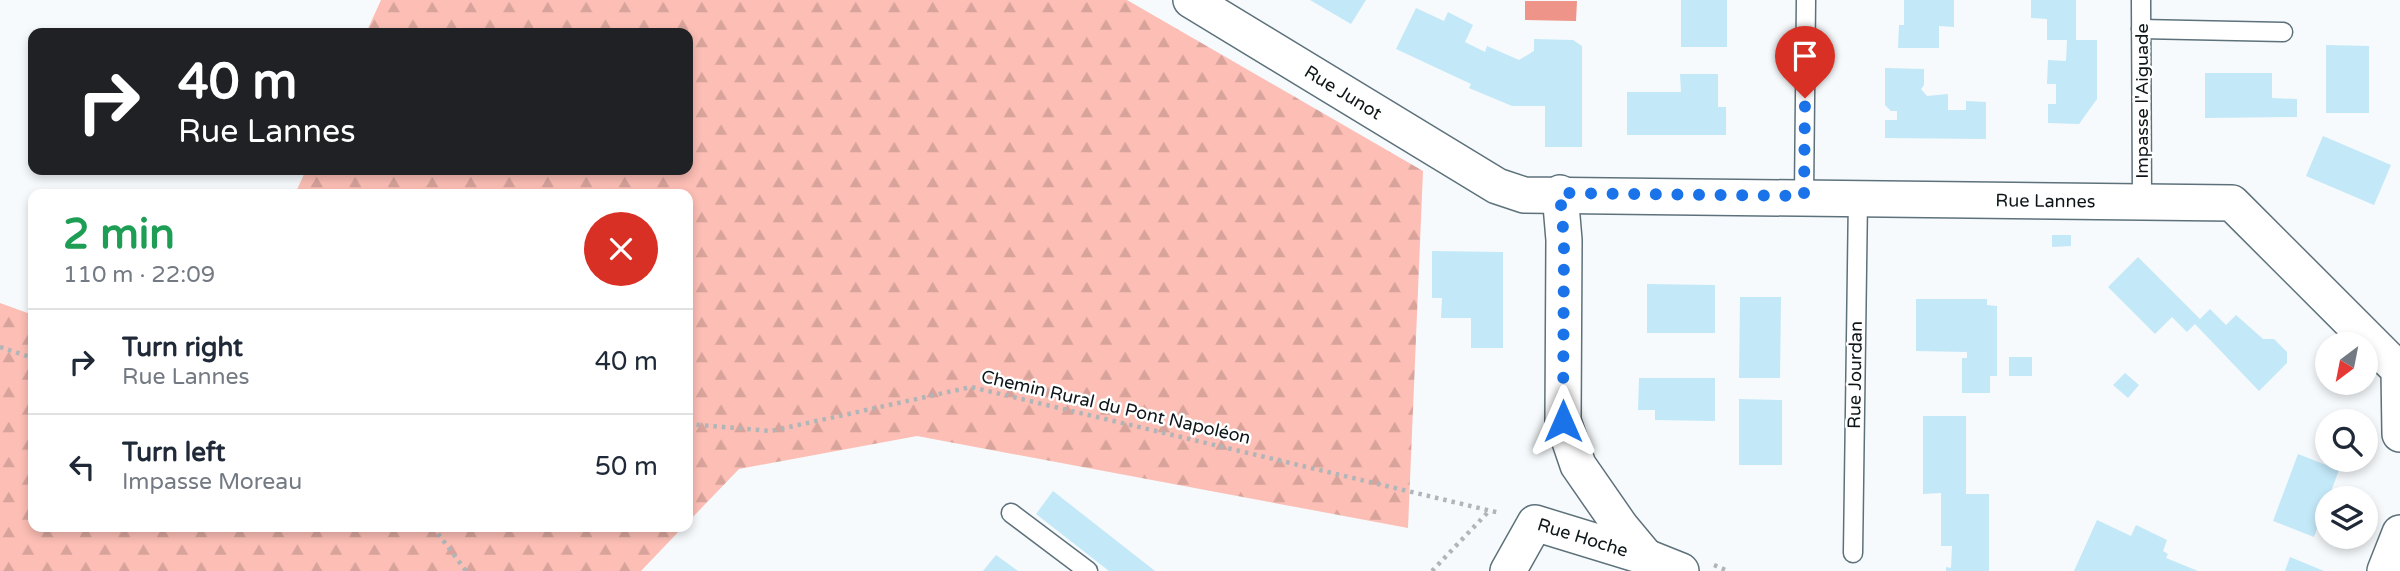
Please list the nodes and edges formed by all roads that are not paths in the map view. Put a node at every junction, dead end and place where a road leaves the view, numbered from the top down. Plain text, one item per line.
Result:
1 (1191, 0) edge
2 (1806, 0) edge
3 (2141, 0) edge
4 (2141, 29) junction
5 (2283, 32) dead end
6 (1497, 186) joint
7 (1560, 193) junction
8 (1804, 196) junction
9 (1858, 197) junction
10 (2142, 202) junction
11 (2400, 434) edge
12 (1011, 513) dead end
13 (2400, 533) edge
14 (1853, 553) dead end
15 (1646, 557) junction
16 (1088, 571) edge
17 (1508, 571) edge
18 (1681, 571) edge
19 (2385, 571) edge

1 - 6 street, Rue Junot
2 - 8 lane
3 - 4 lane, Impasse l'Aiguade
4 - 5 lane
4 - 10 lane, Impasse l'Aiguade
6 - 7 street, Rue Lannes
7 - 8 street, Rue Lannes
7 - 15 street
8 - 9 street, Rue Lannes
9 - 10 street, Rue Lannes
9 - 14 lane, Rue Jourdan
10 - 11 street, Rue Lannes
12 - 16 lane
13 - 19 street
15 - 17 street, Rue Hoche
15 - 18 street, Rue Hoche

